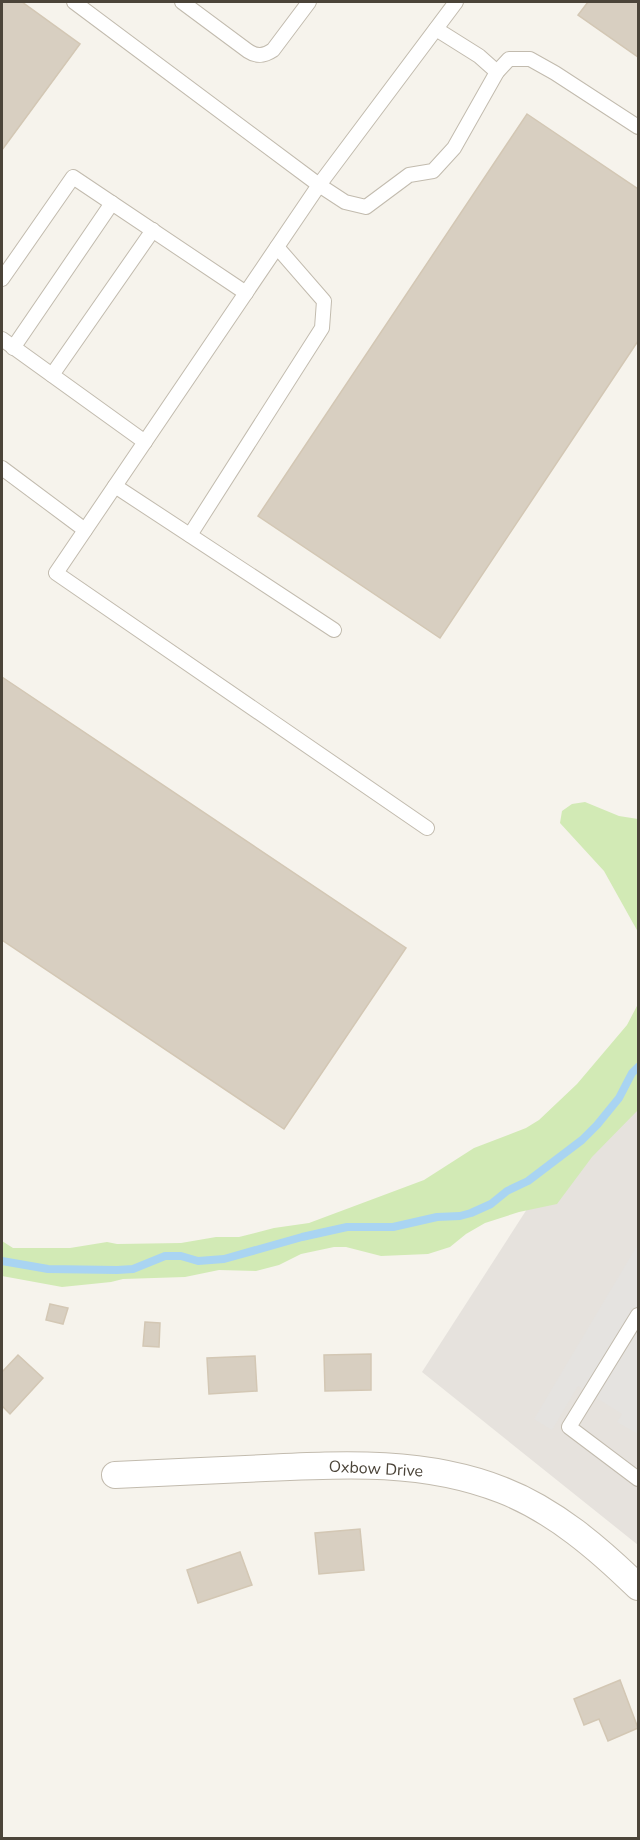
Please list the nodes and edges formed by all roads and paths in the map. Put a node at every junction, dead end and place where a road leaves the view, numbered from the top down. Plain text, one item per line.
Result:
1 (74, 2) edge
2 (182, 2) edge
3 (309, 2) edge
4 (456, 2) edge
5 (436, 29) junction
6 (497, 72) junction
7 (639, 127) edge
8 (319, 185) junction
9 (112, 203) junction
10 (153, 230) junction
11 (277, 247) junction
12 (2, 279) edge
13 (246, 293) junction
14 (2, 339) edge
15 (14, 348) junction
16 (52, 375) junction
17 (145, 442) junction
18 (2, 468) edge
19 (115, 486) junction
20 (85, 530) junction
21 (190, 535) junction
22 (334, 630) dead end
23 (427, 828) dead end
24 (639, 1315) edge
25 (115, 1475) dead end
26 (639, 1479) edge
27 (639, 1587) edge

1 - 8 lane
2 - 3 lane
4 - 5 lane
5 - 6 lane
5 - 8 lane
6 - 7 lane
6 - 8 lane
8 - 11 lane
9 - 10 lane
9 - 12 lane
9 - 15 lane
10 - 13 lane
10 - 16 lane
11 - 13 lane
11 - 21 lane
13 - 17 lane
14 - 15 lane
15 - 16 lane
16 - 17 lane
17 - 19 lane
18 - 20 lane
19 - 20 lane
19 - 21 lane
20 - 23 lane
21 - 22 lane
24 - 26 lane
25 - 27 street, Oxbow Drive

